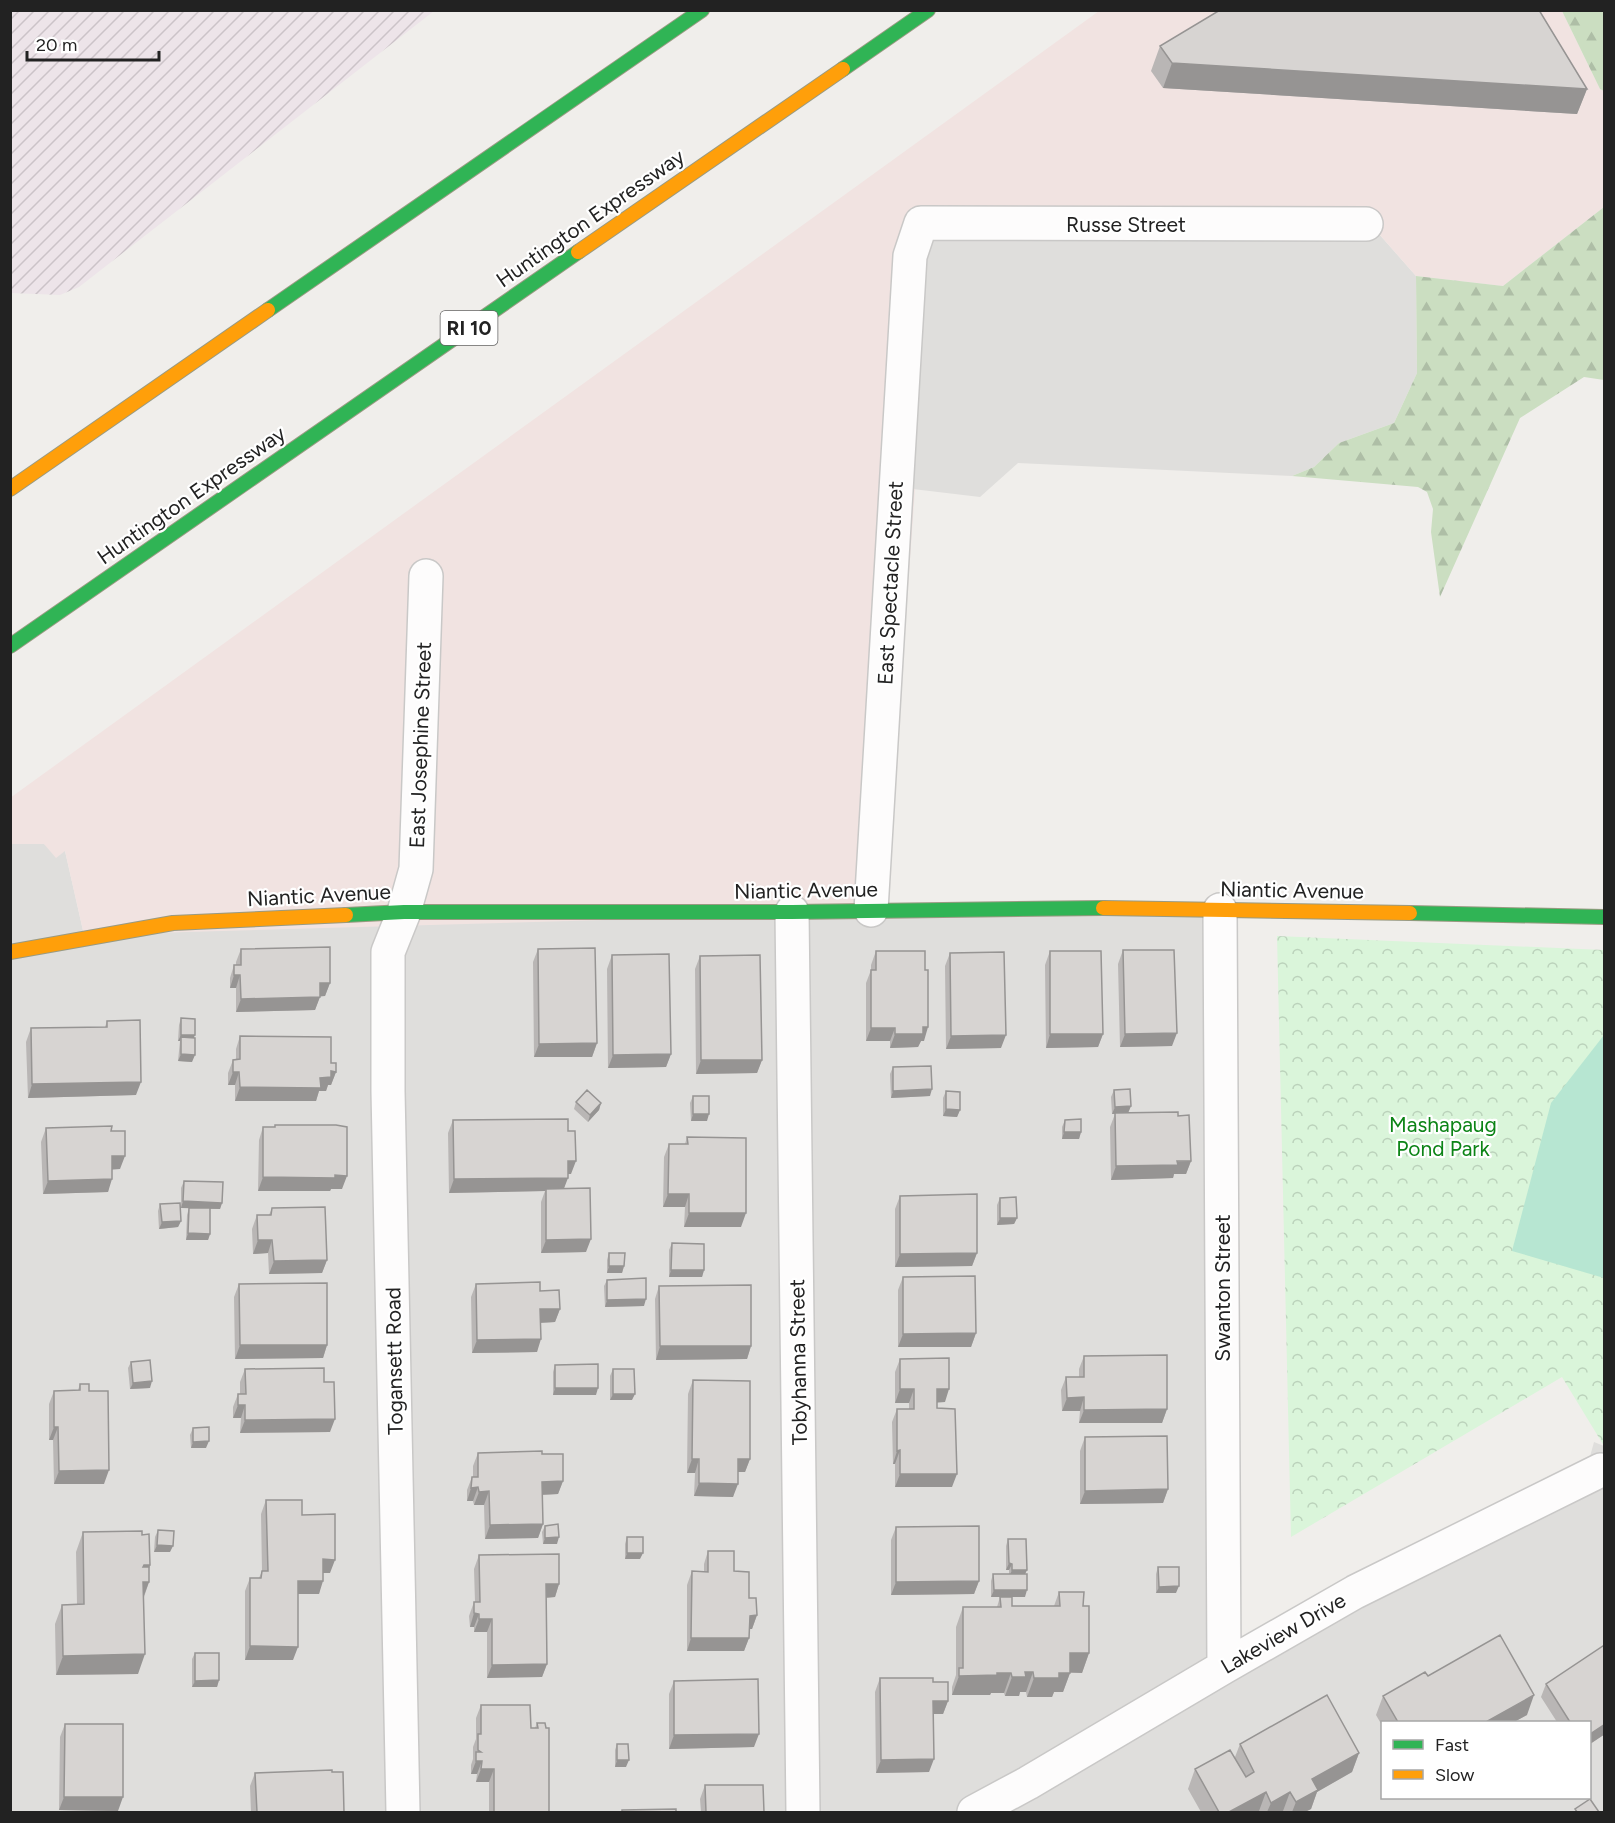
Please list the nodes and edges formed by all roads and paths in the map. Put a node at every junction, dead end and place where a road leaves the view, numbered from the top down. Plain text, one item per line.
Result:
1 (702, 10) edge
2 (928, 10) edge
3 (1366, 224) dead end
4 (910, 256) joint
5 (10, 489) edge
6 (426, 576) dead end
7 (10, 646) edge
8 (871, 910) junction
9 (1220, 910) junction
10 (404, 912) junction
11 (792, 912) junction
12 (1605, 917) edge
13 (10, 952) edge
14 (1602, 1470) dead end
15 (1224, 1667) junction
16 (403, 1812) edge
17 (803, 1812) edge
18 (974, 1812) edge

1 - 5 main road
2 - 7 main road, Huntington Expressway / RI 10
3 - 4 street, Russe Street
4 - 8 street, East Spectacle Street
6 - 10 street, East Josephine Street
8 - 9 main road, Niantic Avenue
8 - 11 main road, Niantic Avenue
9 - 12 main road, Niantic Avenue
9 - 15 street, Swanton Street
10 - 11 main road, Niantic Avenue
10 - 13 main road, Niantic Avenue
10 - 16 street, Togansett Road
11 - 17 street, Tobyhanna Street
14 - 15 street, Lakeview Drive
15 - 18 street, Lakeview Drive

